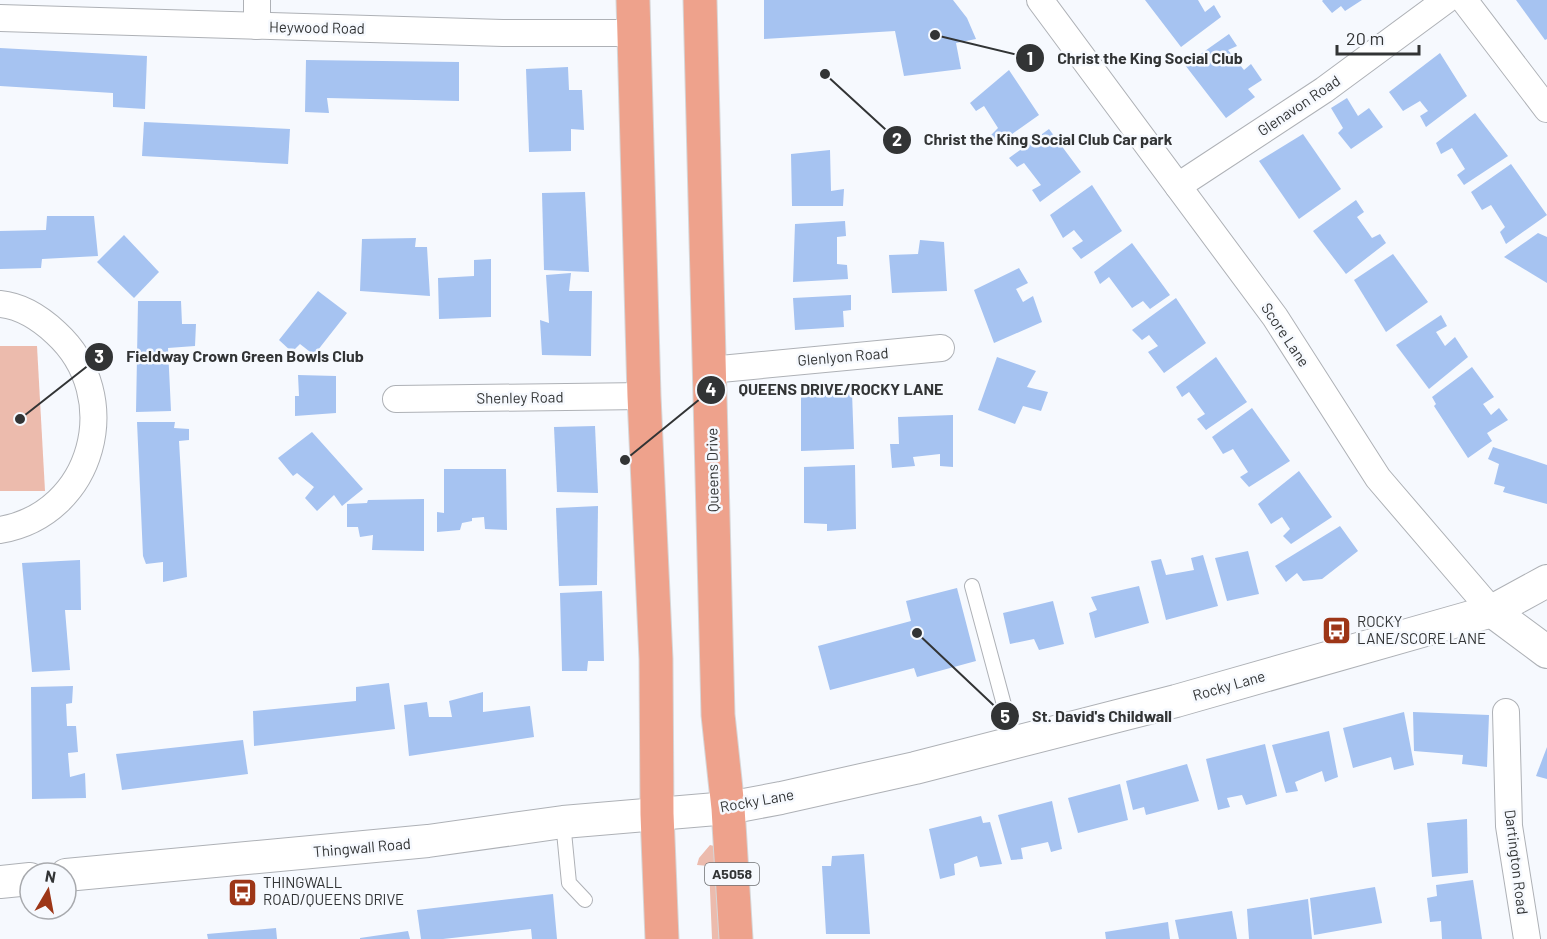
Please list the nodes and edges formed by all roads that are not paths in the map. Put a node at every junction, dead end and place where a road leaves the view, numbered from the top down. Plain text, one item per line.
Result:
1 (257, 0) edge
2 (633, 0) edge
3 (700, 0) edge
4 (1040, 0) edge
5 (1446, 0) edge
6 (1464, 0) edge
7 (7, 12) edge
8 (257, 26) junction
9 (634, 33) junction
10 (1547, 109) edge
11 (1178, 186) junction
12 (0, 304) edge
13 (941, 348) dead end
14 (710, 370) junction
15 (644, 396) junction
16 (396, 399) dead end
17 (0, 530) edge
18 (1547, 581) edge
19 (972, 586) dead end
20 (1492, 611) junction
21 (1547, 652) edge
22 (1506, 712) dead end
23 (1014, 742) junction
24 (728, 808) junction
25 (657, 814) junction
26 (563, 822) junction
27 (78, 875) edge
28 (18, 880) edge
29 (0, 882) edge
30 (585, 900) dead end
31 (662, 939) edge
32 (736, 939) edge
33 (1527, 939) edge

1 - 8 street
2 - 9 highway
3 - 14 highway, Queens Drive / A5058
4 - 11 street, Score Lane
5 - 11 street, Glenavon Road
6 - 10 street
7 - 8 street, Heywood Road
8 - 9 street, Heywood Road
9 - 15 highway
11 - 20 street, Score Lane
12 - 17 street
13 - 14 street, Glenlyon Road
14 - 24 highway, Queens Drive / A5058
15 - 16 street, Shenley Road
15 - 25 highway
18 - 20 street, Rocky Lane
19 - 23 lane
20 - 21 street, Score Lane
20 - 23 street, Rocky Lane
22 - 33 street, Dartington Road
23 - 24 street, Rocky Lane
24 - 25 street, Rocky Lane
24 - 32 highway, Queens Drive / A5058
25 - 26 street, Thingwall Road
25 - 31 highway
26 - 27 street, Thingwall Road
26 - 30 lane
28 - 29 street

